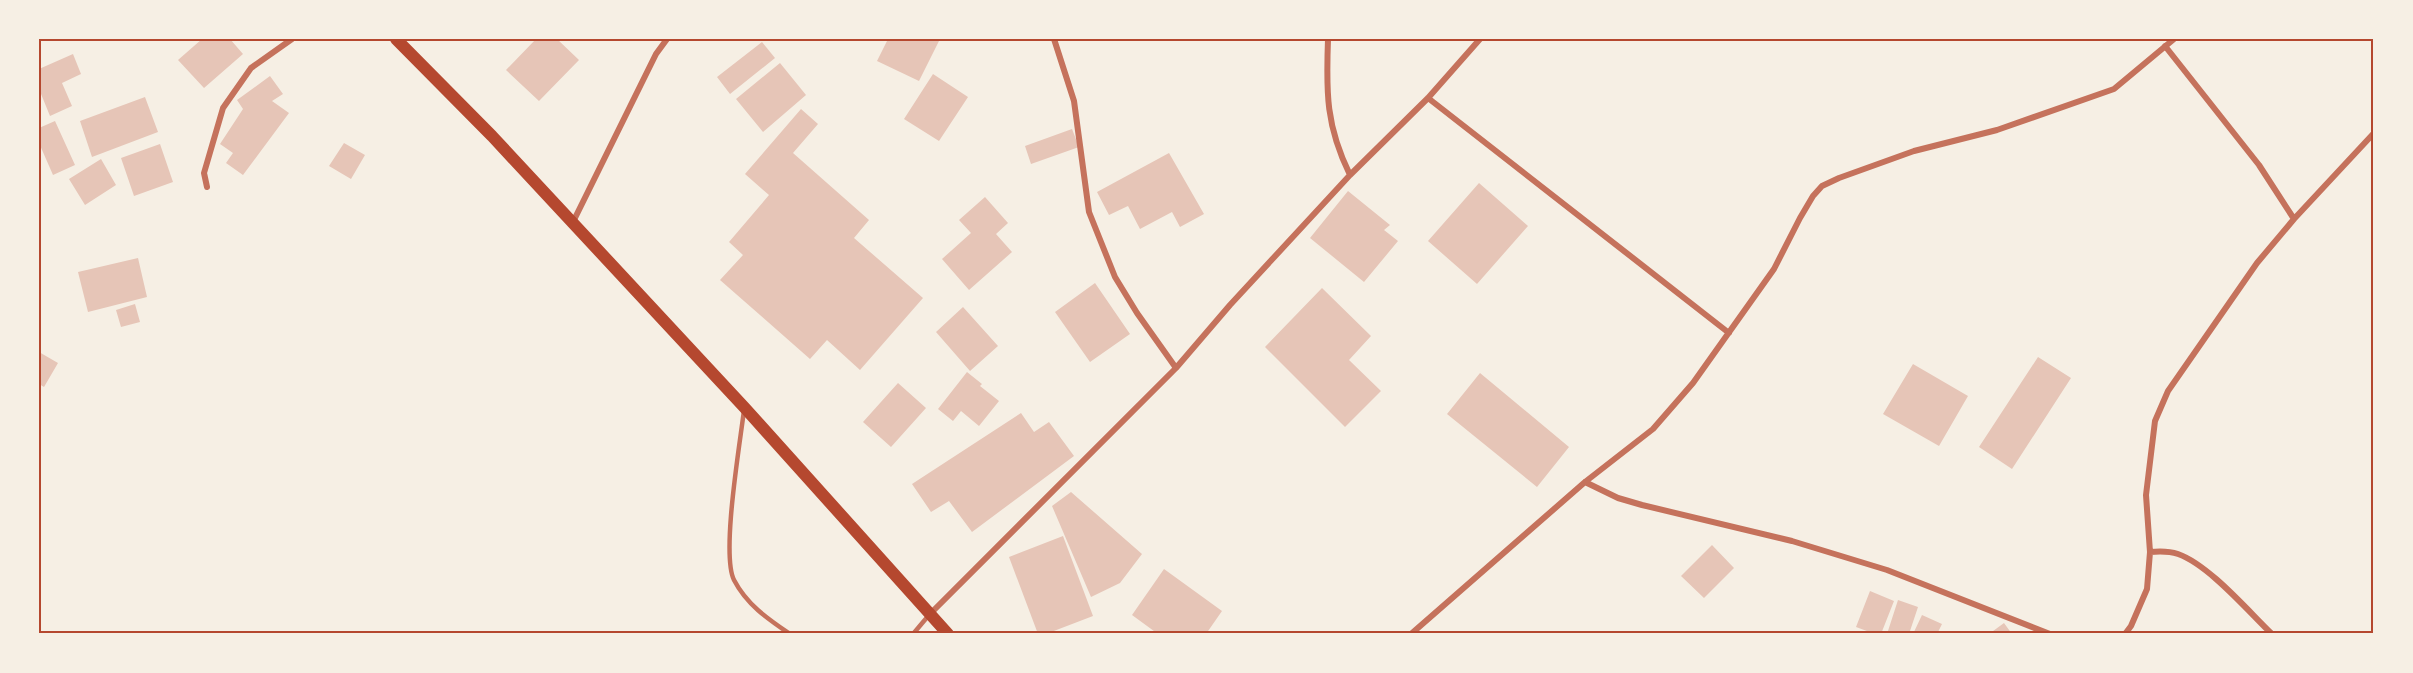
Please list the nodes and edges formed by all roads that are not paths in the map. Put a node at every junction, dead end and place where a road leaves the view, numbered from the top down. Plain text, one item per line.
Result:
1 (292, 39) edge
2 (396, 39) edge
3 (667, 39) edge
4 (1054, 39) edge
5 (1328, 39) edge
6 (1480, 39) edge
7 (2174, 39) edge
8 (2165, 46) junction
9 (1428, 98) junction
10 (2374, 133) edge
11 (1350, 175) junction
12 (207, 187) dead end
13 (2294, 219) junction
14 (572, 222) junction
15 (1729, 333) junction
16 (1176, 368) junction
17 (744, 407) junction
18 (1585, 482) junction
19 (2150, 552) junction
20 (930, 613) junction
21 (790, 634) edge
22 (913, 634) edge
23 (948, 634) edge
24 (1411, 634) edge
25 (2050, 634) edge
26 (2125, 634) edge
27 (2272, 634) edge

1 - 12 street
2 - 14 main road
3 - 14 street
4 - 16 street
5 - 11 street
6 - 9 street
7 - 8 street
8 - 13 street
8 - 15 street
9 - 11 street
9 - 15 street
10 - 13 street
11 - 16 street
13 - 19 street
14 - 17 main road
15 - 18 street
16 - 20 street
17 - 20 main road
17 - 21 lane
18 - 24 street
18 - 25 street
19 - 26 street
19 - 27 street
20 - 22 lane
20 - 23 main road

